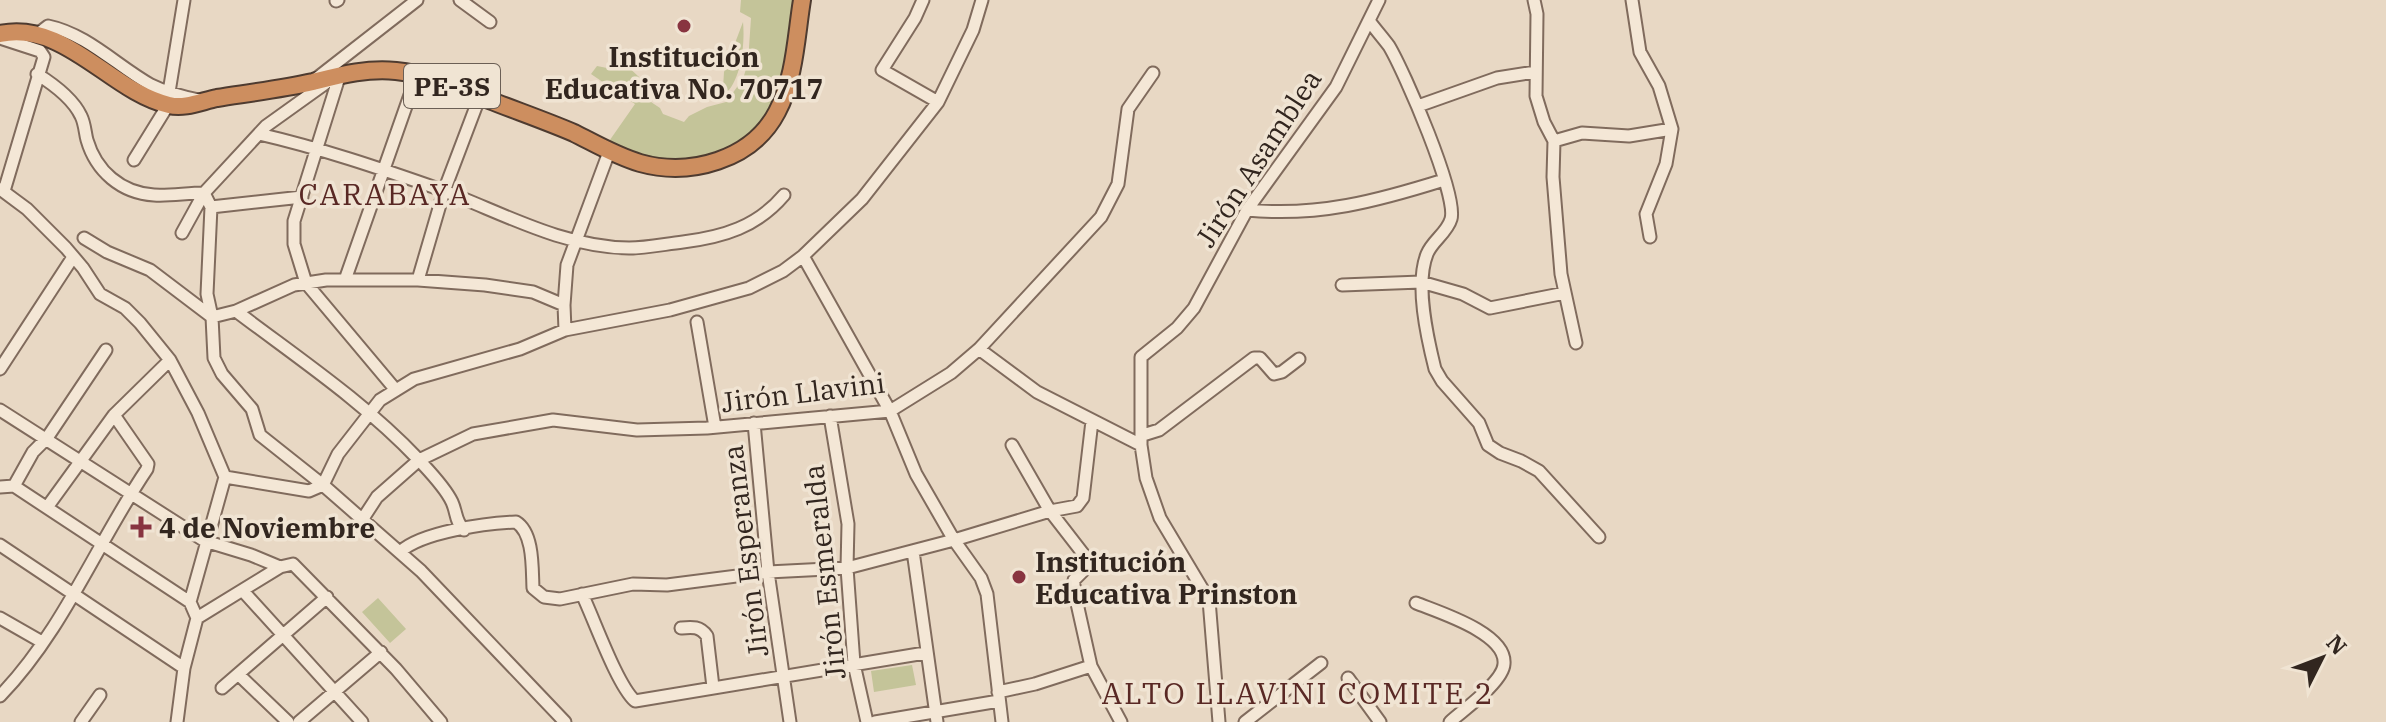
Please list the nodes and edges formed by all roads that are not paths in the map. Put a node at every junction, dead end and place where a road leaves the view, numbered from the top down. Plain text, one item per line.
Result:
1 (184, 0) edge
2 (417, 0) edge
3 (460, 0) edge
4 (802, 0) edge
5 (923, 0) edge
6 (982, 0) edge
7 (1379, 0) edge
8 (1534, 0) edge
9 (1632, 0) edge
10 (490, 22) dead end
11 (1370, 22) junction
12 (0, 36) edge
13 (1535, 72) junction
14 (1153, 73) dead end
15 (37, 74) junction
16 (340, 74) junction
17 (417, 75) junction
18 (312, 82) junction
19 (480, 96) junction
20 (168, 99) junction
21 (938, 102) junction
22 (1418, 106) junction
23 (1672, 129) junction
24 (259, 134) junction
25 (1554, 141) junction
26 (315, 147) junction
27 (609, 152) junction
28 (134, 160) dead end
29 (382, 169) junction
30 (1444, 180) junction
31 (2, 190) edge
32 (444, 191) junction
33 (204, 193) junction
34 (784, 195) dead end
35 (302, 197) junction
36 (211, 207) junction
37 (1247, 210) junction
38 (182, 233) dead end
39 (1650, 237) dead end
40 (84, 238) dead end
41 (574, 242) junction
42 (803, 256) junction
43 (73, 257) junction
44 (345, 280) junction
45 (418, 280) junction
46 (1421, 282) junction
47 (306, 283) junction
48 (1342, 285) dead end
49 (1565, 293) junction
50 (564, 305) junction
51 (236, 311) junction
52 (212, 317) junction
53 (697, 322) dead end
54 (565, 330) junction
55 (1576, 343) dead end
56 (979, 349) junction
57 (106, 350) dead end
58 (1299, 359) dead end
59 (170, 360) junction
60 (0, 369) edge
61 (395, 389) junction
62 (0, 410) edge
63 (890, 411) junction
64 (370, 413) junction
65 (114, 415) junction
66 (830, 416) junction
67 (1092, 421) junction
68 (754, 423) junction
69 (715, 427) junction
70 (47, 438) junction
71 (1142, 440) junction
72 (1012, 445) dead end
73 (81, 460) junction
74 (419, 460) junction
75 (225, 477) junction
76 (323, 485) junction
77 (14, 486) junction
78 (0, 487) edge
79 (129, 494) junction
80 (48, 506) junction
81 (1050, 511) junction
82 (362, 520) junction
83 (464, 530) junction
84 (1599, 537) dead end
85 (954, 540) junction
86 (205, 541) junction
87 (0, 545) edge
88 (102, 545) junction
89 (913, 551) junction
90 (400, 552) junction
91 (280, 567) junction
92 (847, 568) junction
93 (768, 572) junction
94 (243, 591) junction
95 (74, 592) junction
96 (582, 594) junction
97 (327, 597) junction
98 (190, 602) junction
99 (1416, 603) dead end
100 (0, 618) edge
101 (197, 618) junction
102 (681, 628) dead end
103 (283, 635) junction
104 (42, 642) junction
105 (381, 652) junction
106 (925, 653) junction
107 (1321, 663) dead end
108 (854, 664) junction
109 (1091, 666) junction
110 (184, 668) junction
111 (238, 674) junction
112 (784, 676) junction
113 (1348, 678) dead end
114 (713, 687) junction
115 (222, 688) dead end
116 (334, 691) junction
117 (100, 695) dead end
118 (0, 696) edge
119 (999, 696) junction
120 (936, 718) edge
121 (1221, 721) edge
122 (81, 722) edge
123 (177, 722) edge
124 (288, 722) edge
125 (299, 722) edge
126 (362, 722) edge
127 (441, 722) edge
128 (565, 722) edge
129 (790, 722) edge
130 (867, 722) edge
131 (875, 722) edge
132 (1002, 722) edge
133 (1121, 722) edge
134 (1245, 722) edge
135 (1380, 722) edge
136 (1450, 722) edge

1 - 20 street
2 - 18 street
3 - 10 street
4 - 27 highway, PE-3S
5 - 21 street
6 - 21 street
7 - 11 street, Jirón Asamblea
8 - 13 street
9 - 23 street
11 - 22 street
11 - 37 street, Jirón Asamblea
12 - 15 street
12 - 20 highway, PE-3S
13 - 22 street
13 - 25 street
14 - 56 street, Jirón Llavini
15 - 31 street
15 - 33 street
16 - 17 highway, PE-3S
16 - 18 highway, PE-3S
16 - 24 street
16 - 26 street
17 - 19 highway, PE-3S
17 - 29 street
18 - 20 highway, PE-3S
19 - 27 highway, PE-3S
19 - 32 street
20 - 28 street
21 - 42 street
22 - 30 street
23 - 25 street
23 - 39 street
24 - 26 street
24 - 33 street
25 - 49 street
26 - 29 street
26 - 35 street
27 - 41 street
29 - 32 street
29 - 44 street
30 - 37 street
30 - 46 street
31 - 43 street
32 - 41 street
32 - 45 street
33 - 36 street
33 - 38 street
34 - 41 street
35 - 36 street
35 - 47 street
36 - 52 street
37 - 71 street, Jirón Asamblea
40 - 52 street
41 - 50 street
42 - 54 street
42 - 63 street
43 - 59 street
43 - 60 street
44 - 45 street
44 - 47 street
45 - 50 street
46 - 48 street
46 - 49 street
46 - 84 street
47 - 51 street
47 - 61 street
49 - 55 street
50 - 54 street
51 - 52 street
51 - 64 street
52 - 76 street
53 - 69 street
54 - 61 street
56 - 63 street, Jirón Llavini
56 - 67 street
57 - 70 street
58 - 71 street
59 - 65 street
59 - 75 street
61 - 64 street
62 - 70 street
63 - 66 street, Jirón Llavini
63 - 85 street
64 - 74 street
64 - 76 street
65 - 73 street
65 - 79 street
66 - 68 street, Jirón Llavini
66 - 92 street, Jirón Esmeralda
67 - 71 street
67 - 81 street
68 - 69 street, Jirón Llavini
68 - 93 street, Jirón Esperanza
69 - 74 street, Jirón Llavini
70 - 73 street
70 - 77 street
71 - 121 street
72 - 81 street
73 - 79 street
73 - 80 street
74 - 82 street, Jirón Llavini
74 - 83 street
75 - 76 street
75 - 86 street
76 - 82 street
77 - 78 street
77 - 80 street
79 - 86 street
79 - 88 street
80 - 88 street
81 - 85 street
81 - 109 street
82 - 90 street
83 - 90 street
83 - 96 street
85 - 89 street
85 - 119 street
86 - 91 street
86 - 98 street
87 - 95 street
88 - 95 street
88 - 98 street
89 - 92 street
89 - 106 street
90 - 128 street
91 - 94 street
91 - 97 street
92 - 93 street
92 - 108 street, Jirón Esmeralda
93 - 96 street
93 - 112 street, Jirón Esperanza
94 - 101 street
94 - 103 street
95 - 104 street
95 - 110 street
96 - 114 street
97 - 103 street
97 - 105 street
98 - 101 street
99 - 136 street
100 - 104 street
101 - 110 street
102 - 114 street
103 - 111 street
103 - 116 street
104 - 118 street
105 - 116 street
105 - 127 street
106 - 108 street
106 - 120 street
107 - 134 street
108 - 112 street
108 - 130 street, Jirón Esmeralda
109 - 119 street
109 - 133 street
110 - 123 street
111 - 115 street
111 - 124 street
112 - 114 street
112 - 129 street, Jirón Esperanza
113 - 135 street
116 - 125 street
116 - 126 street
117 - 122 street
119 - 120 street
119 - 132 street
120 - 131 street

